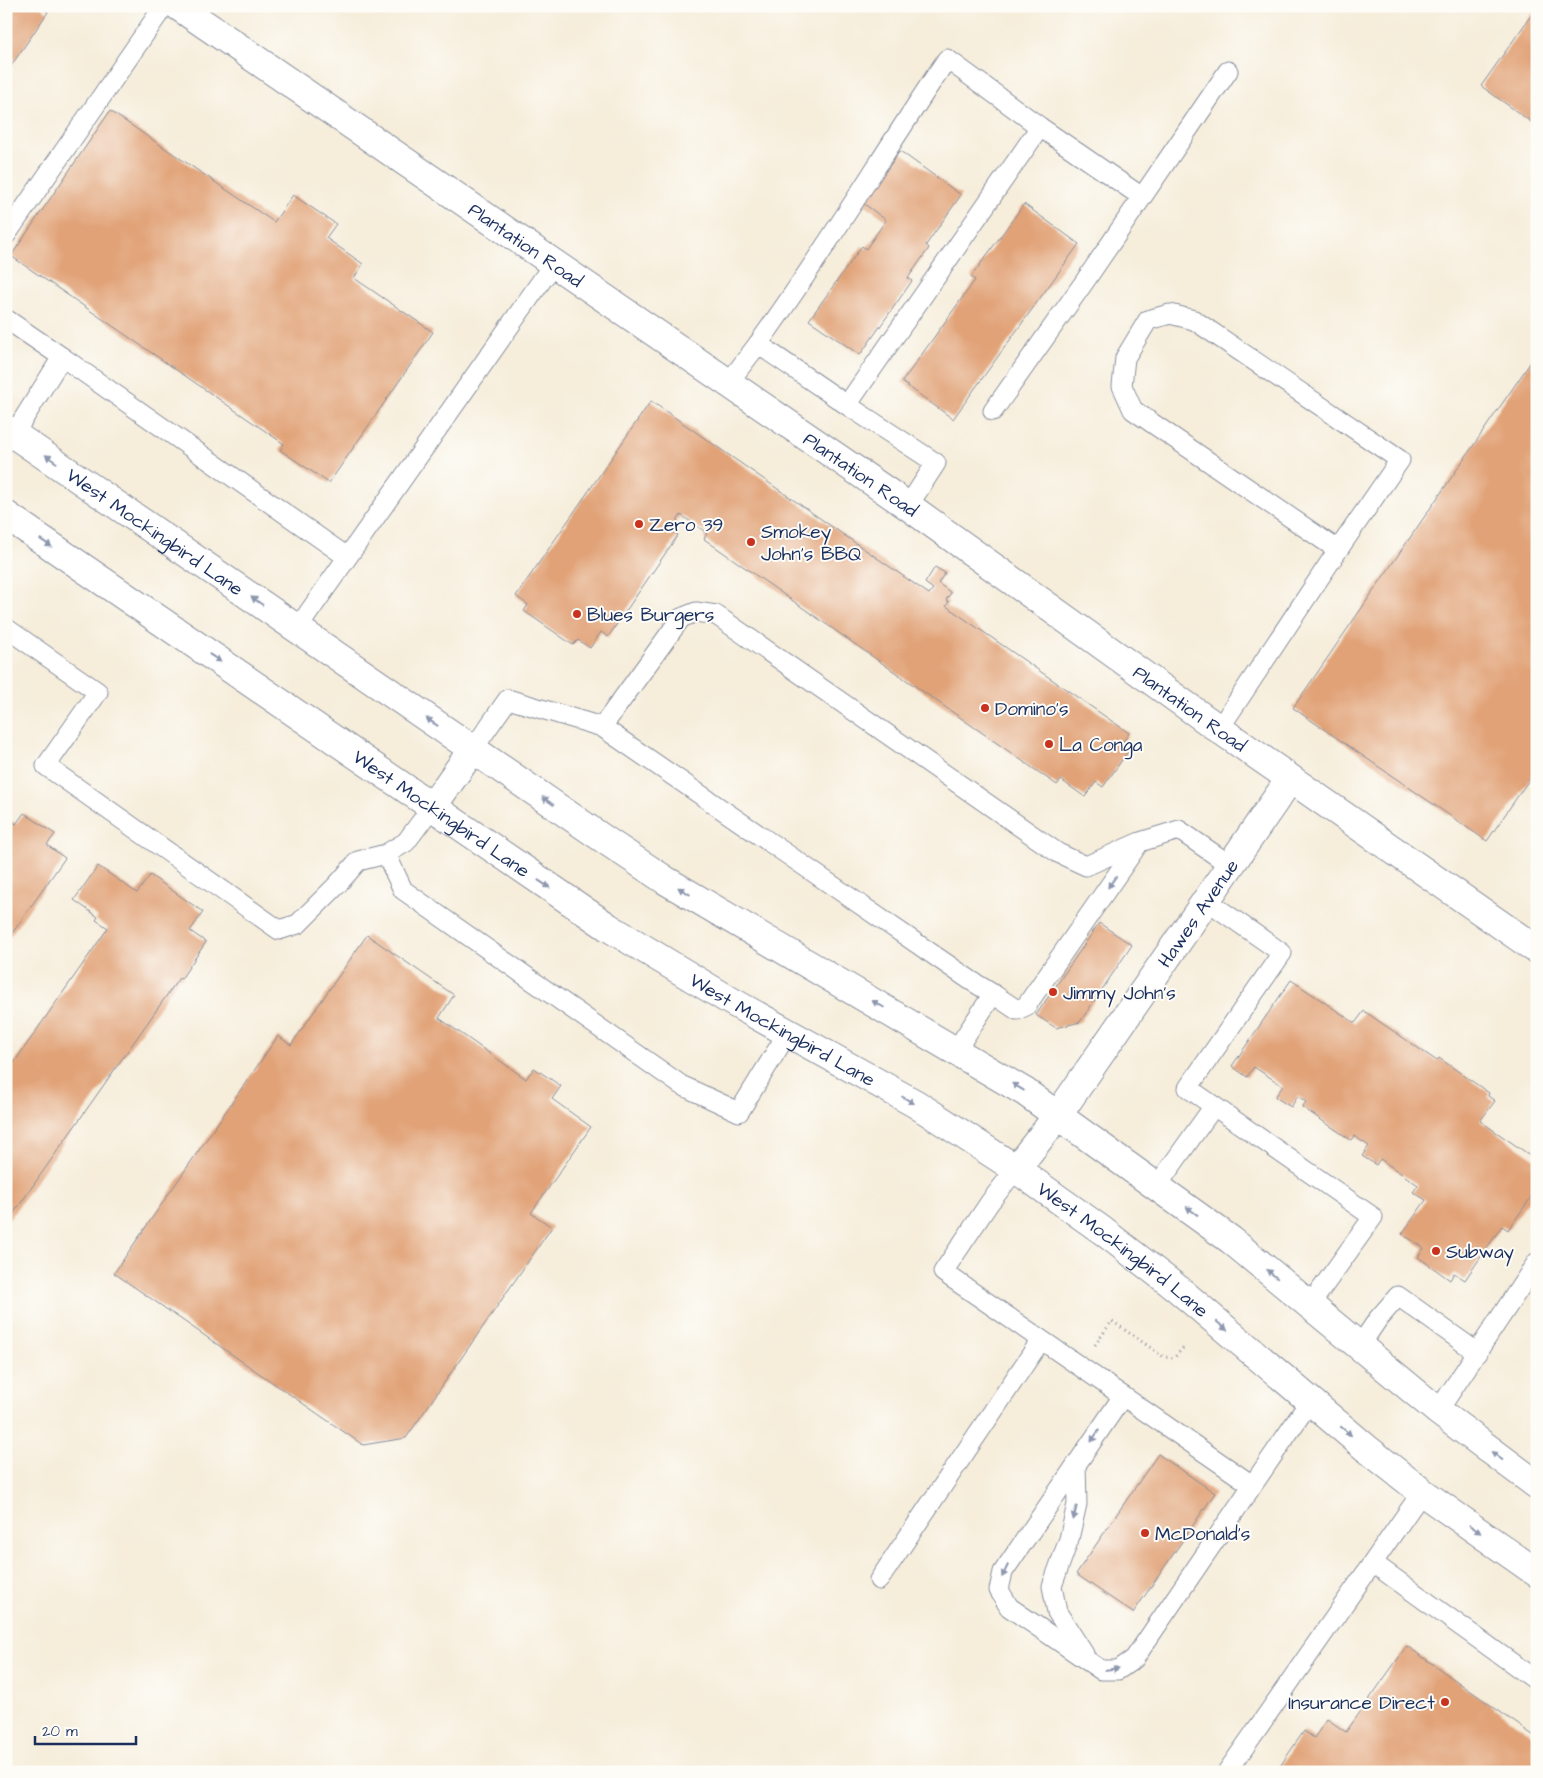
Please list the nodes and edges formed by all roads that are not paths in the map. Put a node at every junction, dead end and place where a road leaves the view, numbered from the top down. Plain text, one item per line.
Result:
1 (164, 6) edge
2 (178, 6) edge
3 (1228, 71) dead end
4 (1040, 127) junction
5 (1142, 197) junction
6 (6, 235) edge
7 (554, 263) junction
8 (6, 319) edge
9 (758, 344) junction
10 (62, 357) junction
11 (729, 382) junction
12 (847, 405) junction
13 (993, 411) dead end
14 (9, 435) edge
15 (908, 506) junction
16 (6, 515) edge
17 (1338, 550) junction
18 (347, 557) junction
19 (6, 628) edge
20 (297, 629) junction
21 (602, 727) junction
22 (1219, 729) junction
23 (473, 749) junction
24 (1290, 778) junction
25 (432, 807) junction
26 (1140, 842) junction
27 (386, 854) junction
28 (1230, 865) junction
29 (1206, 900) junction
30 (1537, 950) edge
31 (993, 994) junction
32 (787, 1034) junction
33 (956, 1050) junction
34 (1214, 1106) junction
35 (1058, 1115) junction
36 (1016, 1170) junction
37 (1157, 1186) junction
38 (1537, 1262) edge
39 (1310, 1305) junction
40 (1041, 1340) junction
41 (1360, 1347) junction
42 (1478, 1353) junction
43 (1123, 1396) junction
44 (1310, 1401) junction
45 (1438, 1411) junction
46 (1076, 1464) junction
47 (1252, 1485) junction
48 (1537, 1485) edge
49 (1422, 1492) junction
50 (1373, 1563) junction
51 (1537, 1573) edge
52 (879, 1580) dead end
53 (1090, 1663) junction
54 (1537, 1681) edge
55 (1227, 1772) edge

1 - 6 lane
2 - 7 main road, Plantation Road
3 - 5 lane
4 - 5 lane
4 - 9 lane
4 - 12 lane
5 - 13 lane
7 - 11 main road, Plantation Road
7 - 18 lane
8 - 10 lane
9 - 11 lane
9 - 12 lane
10 - 14 lane
10 - 18 lane
11 - 15 main road, Plantation Road
12 - 15 lane
20 -> 14 main road, West Mockingbird Lane
15 - 22 main road, Plantation Road
16 -> 25 main road, West Mockingbird Lane
17 - 17 lane
17 - 22 lane
18 - 20 lane
19 - 27 lane
23 -> 20 main road, West Mockingbird Lane
21 - 23 lane
21 - 26 lane
21 - 31 lane
22 - 24 main road, Plantation Road
23 - 25 main road
33 -> 23 main road, West Mockingbird Lane
24 - 28 main road, Hawes Avenue
24 - 30 main road, Plantation Road
25 - 27 lane
25 -> 32 main road, West Mockingbird Lane
26 - 28 lane
26 -> 31 lane
27 - 32 lane
28 - 29 main road, Hawes Avenue
29 - 34 lane
29 - 35 main road, Hawes Avenue
31 - 33 lane
32 -> 36 main road, West Mockingbird Lane
35 -> 33 main road, West Mockingbird Lane
34 - 37 lane
34 - 39 lane
35 - 36 main road, Hawes Avenue
35 - 37 main road, West Mockingbird Lane
36 - 40 lane
36 -> 44 main road, West Mockingbird Lane
39 -> 37 main road, West Mockingbird Lane
38 - 42 lane
39 - 41 main road, West Mockingbird Lane
40 - 43 lane
40 - 52 lane
41 - 42 lane
41 - 45 main road, West Mockingbird Lane
42 - 45 lane
43 -> 46 lane
43 - 47 lane
44 - 47 lane
44 -> 49 main road, West Mockingbird Lane
48 -> 45 main road, West Mockingbird Lane
46 -> 53 lane
46 -> 53 lane
53 -> 47 lane
49 - 50 lane
49 -> 51 main road, West Mockingbird Lane
50 - 54 lane
50 - 55 lane

